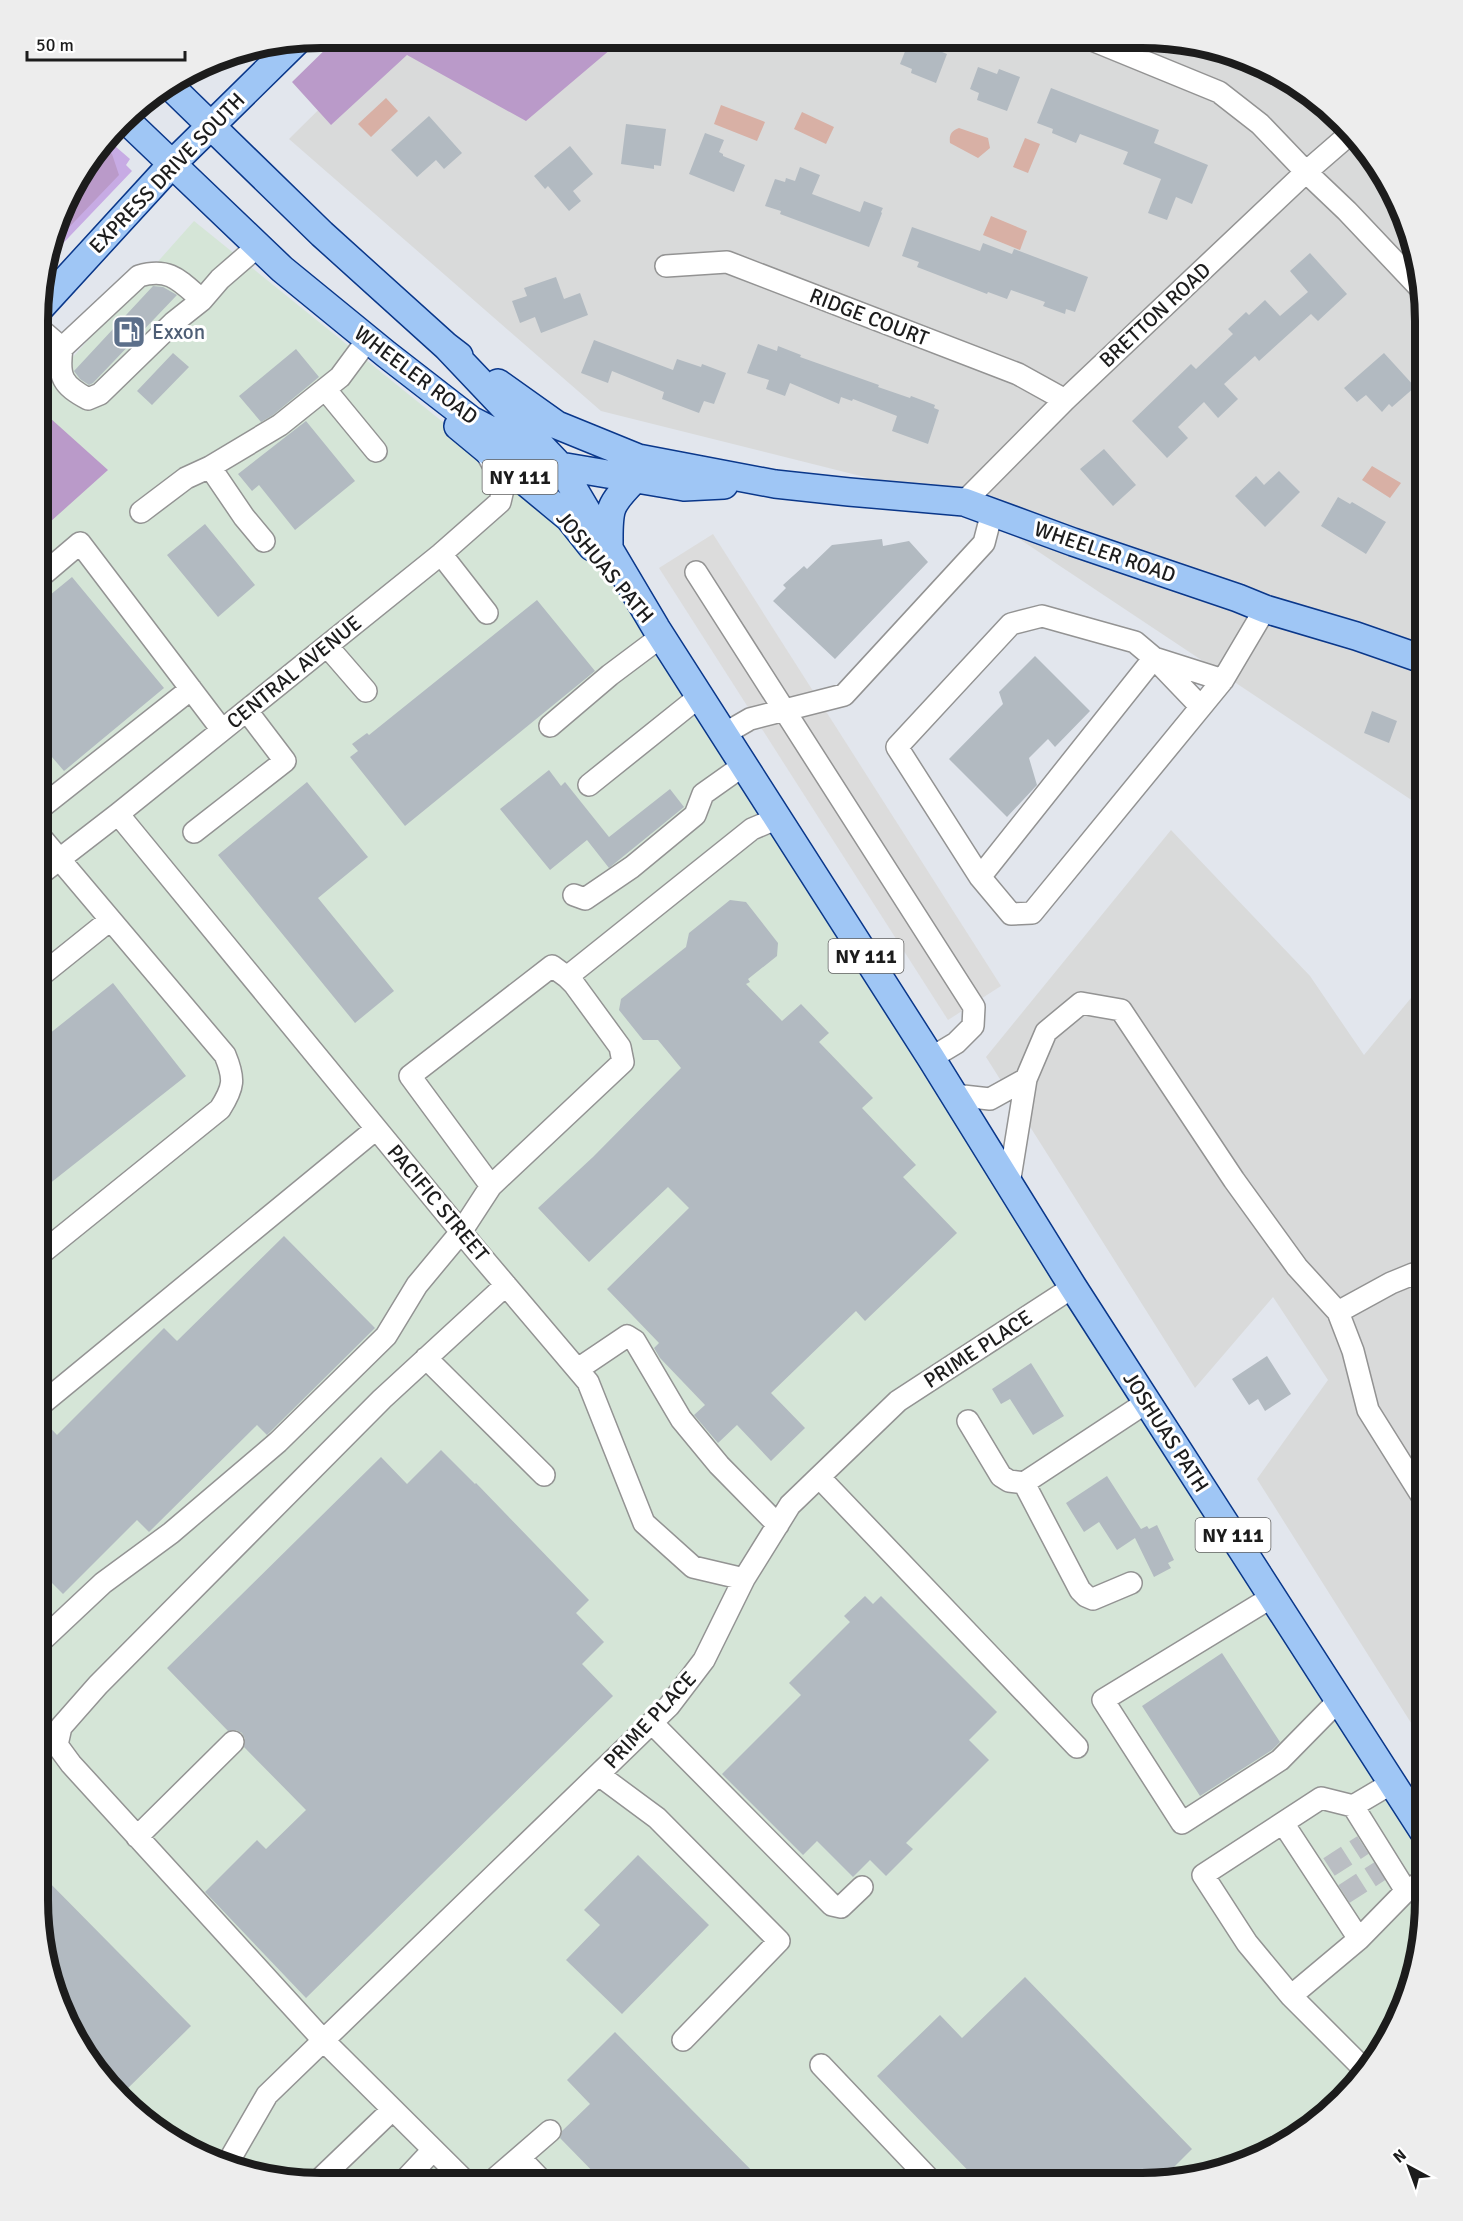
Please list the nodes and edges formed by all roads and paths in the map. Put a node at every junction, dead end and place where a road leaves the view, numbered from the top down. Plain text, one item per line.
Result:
1 (1112, 48) edge
2 (289, 50) edge
3 (175, 91) edge
4 (131, 125) edge
5 (212, 127) junction
6 (1345, 138) edge
7 (172, 164) junction
8 (1306, 172) junction
9 (258, 246) junction
10 (666, 266) dead end
11 (282, 269) junction
12 (1412, 280) edge
13 (49, 298) edge
14 (202, 300) junction
15 (48, 336) edge
16 (363, 346) junction
17 (446, 346) junction
18 (63, 348) junction
19 (325, 389) junction
20 (1065, 400) junction
21 (484, 448) junction
22 (376, 452) dead end
23 (560, 466) junction
24 (210, 467) junction
25 (635, 479) junction
26 (775, 484) junction
27 (964, 502) junction
28 (141, 512) dead end
29 (992, 512) junction
30 (264, 542) dead end
31 (609, 549) junction
32 (441, 554) junction
33 (48, 570) edge
34 (696, 572) dead end
35 (1264, 609) junction
36 (487, 613) dead end
37 (659, 632) junction
38 (327, 646) junction
39 (1415, 657) edge
40 (1154, 658) junction
41 (1223, 680) junction
42 (191, 689) junction
43 (366, 691) dead end
44 (700, 696) junction
45 (1200, 706) junction
46 (786, 710) junction
47 (247, 711) junction
48 (550, 726) dead end
49 (222, 730) junction
50 (724, 734) junction
51 (744, 765) junction
52 (589, 785) dead end
53 (48, 802) edge
54 (118, 814) junction
55 (778, 818) junction
56 (194, 832) dead end
57 (48, 847) edge
58 (58, 860) junction
59 (48, 868) edge
60 (980, 877) junction
61 (574, 895) dead end
62 (110, 920) junction
63 (48, 970) edge
64 (567, 977) junction
65 (931, 1058) junction
66 (1026, 1079) junction
67 (954, 1095) junction
68 (376, 1129) junction
69 (1009, 1184) junction
70 (491, 1186) junction
71 (461, 1232) junction
72 (48, 1249) edge
73 (1415, 1276) edge
74 (506, 1286) junction
75 (1074, 1287) junction
76 (1338, 1312) junction
77 (426, 1358) junction
78 (578, 1369) junction
79 (48, 1399) edge
80 (1147, 1402) junction
81 (968, 1421) dead end
82 (544, 1475) dead end
83 (819, 1477) junction
84 (1024, 1483) junction
85 (1415, 1485) edge
86 (778, 1525) junction
87 (744, 1579) junction
88 (1131, 1583) dead end
89 (1272, 1597) junction
90 (48, 1635) edge
91 (1339, 1700) junction
92 (652, 1723) junction
93 (233, 1742) dead end
94 (1077, 1747) dead end
95 (599, 1775) junction
96 (1392, 1783) junction
97 (1353, 1806) junction
98 (1415, 1819) edge
99 (1283, 1823) junction
100 (137, 1837) junction
101 (1415, 1886) edge
102 (862, 1887) dead end
103 (1406, 1891) junction
104 (1359, 1939) junction
105 (1291, 1996) junction
106 (683, 2040) dead end
107 (324, 2041) junction
108 (821, 2065) dead end
109 (1360, 2065) edge
110 (392, 2110) junction
111 (550, 2131) dead end
112 (433, 2150) junction
113 (231, 2157) edge
114 (520, 2158) junction
115 (326, 2173) edge
116 (411, 2173) edge
117 (457, 2173) edge
118 (502, 2173) edge
119 (534, 2173) edge
120 (924, 2173) edge

1 - 8 street
2 - 5 main road, EXPRESS DRIVE SOUTH
3 - 5 main road, WHEELER ROAD / NY 111
4 - 7 main road, WHEELER ROAD / NY 111
5 - 7 main road, EXPRESS DRIVE SOUTH
5 - 17 main road, WHEELER ROAD / NY 111
6 - 8 street, BRETTON ROAD
7 - 9 main road, WHEELER ROAD / NY 111
7 - 13 main road, EXPRESS DRIVE SOUTH
8 - 12 street
8 - 20 street, BRETTON ROAD
9 - 11 main road, WHEELER ROAD / NY 111
9 - 14 street
10 - 20 street, RIDGE COURT
11 - 16 main road, JOSHUAS PATH / NY 111
11 - 23 main road, WHEELER ROAD
14 - 18 street
14 - 18 street
15 - 18 street
16 - 19 street
16 - 21 main road, JOSHUAS PATH / NY 111
17 - 23 main road, JOSHUAS PATH / NY 111
17 - 26 main road, WHEELER ROAD
19 - 22 street
19 - 24 street
20 - 27 street, BRETTON ROAD
21 - 32 street, CENTRAL AVENUE
21 - 37 main road, JOSHUAS PATH / NY 111
23 - 25 main road, WHEELER ROAD
23 - 31 main road, JOSHUAS PATH / NY 111
24 - 28 street
24 - 30 street
25 - 26 main road, WHEELER ROAD
25 - 31 main road
26 - 27 main road, WHEELER ROAD
27 - 29 main road, WHEELER ROAD
29 - 35 main road, WHEELER ROAD
29 - 46 street
31 - 37 main road, JOSHUAS PATH / NY 111
32 - 36 street
32 - 38 street, CENTRAL AVENUE
33 - 42 street
34 - 46 street
35 - 39 main road, WHEELER ROAD
35 - 41 street
37 - 44 main road, JOSHUAS PATH / NY 111
37 - 48 street
38 - 43 street
38 - 47 street, CENTRAL AVENUE
40 - 41 street
40 - 45 street
40 - 60 street
40 - 60 street
41 - 45 street
42 - 49 street
42 - 53 street
44 - 50 main road, JOSHUAS PATH / NY 111
44 - 52 street
45 - 60 street
46 - 50 street
46 - 65 street
47 - 49 street, CENTRAL AVENUE
47 - 56 street
49 - 54 street, CENTRAL AVENUE
50 - 51 main road, JOSHUAS PATH / NY 111
51 - 55 main road, JOSHUAS PATH / NY 111
51 - 61 street
54 - 58 street, CENTRAL AVENUE
54 - 68 street, PACIFIC STREET
55 - 64 street
55 - 65 main road, JOSHUAS PATH / NY 111
57 - 58 street
58 - 59 street, CENTRAL AVENUE
58 - 62 street
62 - 63 street
62 - 72 street
64 - 70 street
64 - 70 street
65 - 67 main road, JOSHUAS PATH / NY 111
66 - 67 street
66 - 69 street
66 - 76 street
67 - 69 main road, JOSHUAS PATH / NY 111
68 - 71 street, PACIFIC STREET
68 - 79 street
69 - 75 main road, JOSHUAS PATH / NY 111
70 - 71 street
71 - 74 street, PACIFIC STREET
71 - 90 street
73 - 76 street
74 - 77 street
74 - 78 street, PACIFIC STREET
75 - 80 main road, JOSHUAS PATH / NY 111
75 - 83 street, PRIME PLACE
76 - 85 street
77 - 82 street
77 - 100 street
78 - 86 street
78 - 87 street, PACIFIC STREET
80 - 84 street
80 - 89 main road, JOSHUAS PATH / NY 111
81 - 84 street
83 - 86 street, PRIME PLACE
83 - 94 street
84 - 88 street
86 - 87 street, PRIME PLACE
87 - 92 street, PRIME PLACE
89 - 91 main road, JOSHUAS PATH / NY 111
89 - 91 street
91 - 96 main road, JOSHUAS PATH / NY 111
92 - 95 street, PRIME PLACE
92 - 102 street
93 - 100 street
95 - 106 street
95 - 107 street, PRIME PLACE
96 - 97 street
96 - 98 main road, JOSHUAS PATH / NY 111
97 - 99 street
97 - 103 street
99 - 104 street
99 - 105 street
100 - 107 street
101 - 103 street
103 - 104 street
104 - 105 street
105 - 109 street
107 - 110 street
107 - 113 street, PRIME PLACE
108 - 120 street
110 - 112 street
110 - 115 street
111 - 114 street
112 - 116 street
112 - 117 street
114 - 118 street
114 - 119 street

